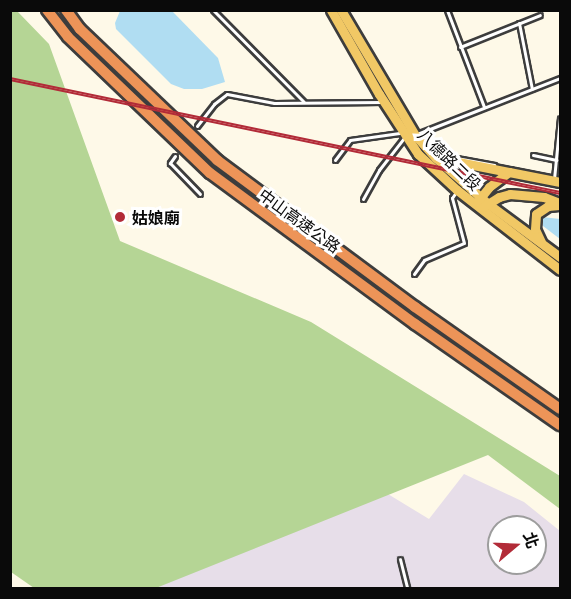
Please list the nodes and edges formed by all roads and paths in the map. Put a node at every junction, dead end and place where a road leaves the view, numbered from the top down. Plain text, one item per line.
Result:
1 (47, 10) edge
2 (66, 10) edge
3 (213, 10) edge
4 (331, 10) edge
5 (341, 10) edge
6 (447, 10) edge
7 (540, 15) dead end
8 (519, 23) junction
9 (460, 47) junction
10 (561, 78) edge
11 (532, 89) junction
12 (384, 102) junction
13 (305, 104) junction
14 (484, 107) junction
15 (561, 118) edge
16 (197, 126) dead end
17 (407, 134) junction
18 (533, 155) dead end
19 (175, 156) dead end
20 (436, 158) junction
21 (335, 160) dead end
22 (556, 160) junction
23 (509, 172) junction
24 (556, 180) edge
25 (457, 190) junction
26 (200, 194) dead end
27 (363, 199) dead end
28 (481, 203) junction
29 (561, 204) edge
30 (543, 244) junction
31 (561, 257) edge
32 (561, 270) edge
33 (414, 274) dead end
34 (561, 409) edge
35 (561, 425) edge
36 (400, 560) dead end
37 (407, 588) edge

1 - 35 highway, 中山高速公路
2 - 34 highway, 中山高速公路
3 - 13 lane
4 - 12 main road, 八德路二段
5 - 17 main road, 八德路二段
6 - 9 lane
7 - 8 lane
8 - 9 lane
8 - 11 lane
9 - 14 lane
10 - 11 lane
11 - 14 lane
12 - 13 lane
12 - 17 main road, 八德路二段
13 - 16 lane
14 - 17 lane
15 - 22 lane
17 - 20 main road, 八德路二段
17 - 21 lane
17 - 25 main road, 八德路二段
17 - 27 lane
18 - 22 lane
19 - 26 lane
20 - 23 main road
20 - 24 lane
20 - 28 main road, 八德路二段
22 - 24 lane
23 - 24 main road
23 - 28 main road
25 - 28 main road, 八德路二段
25 - 33 lane
28 - 29 main road
28 - 30 main road, 八德路二段
28 - 32 main road, 八德路二段
29 - 30 main road
30 - 31 main road, 八德路二段
36 - 37 lane

